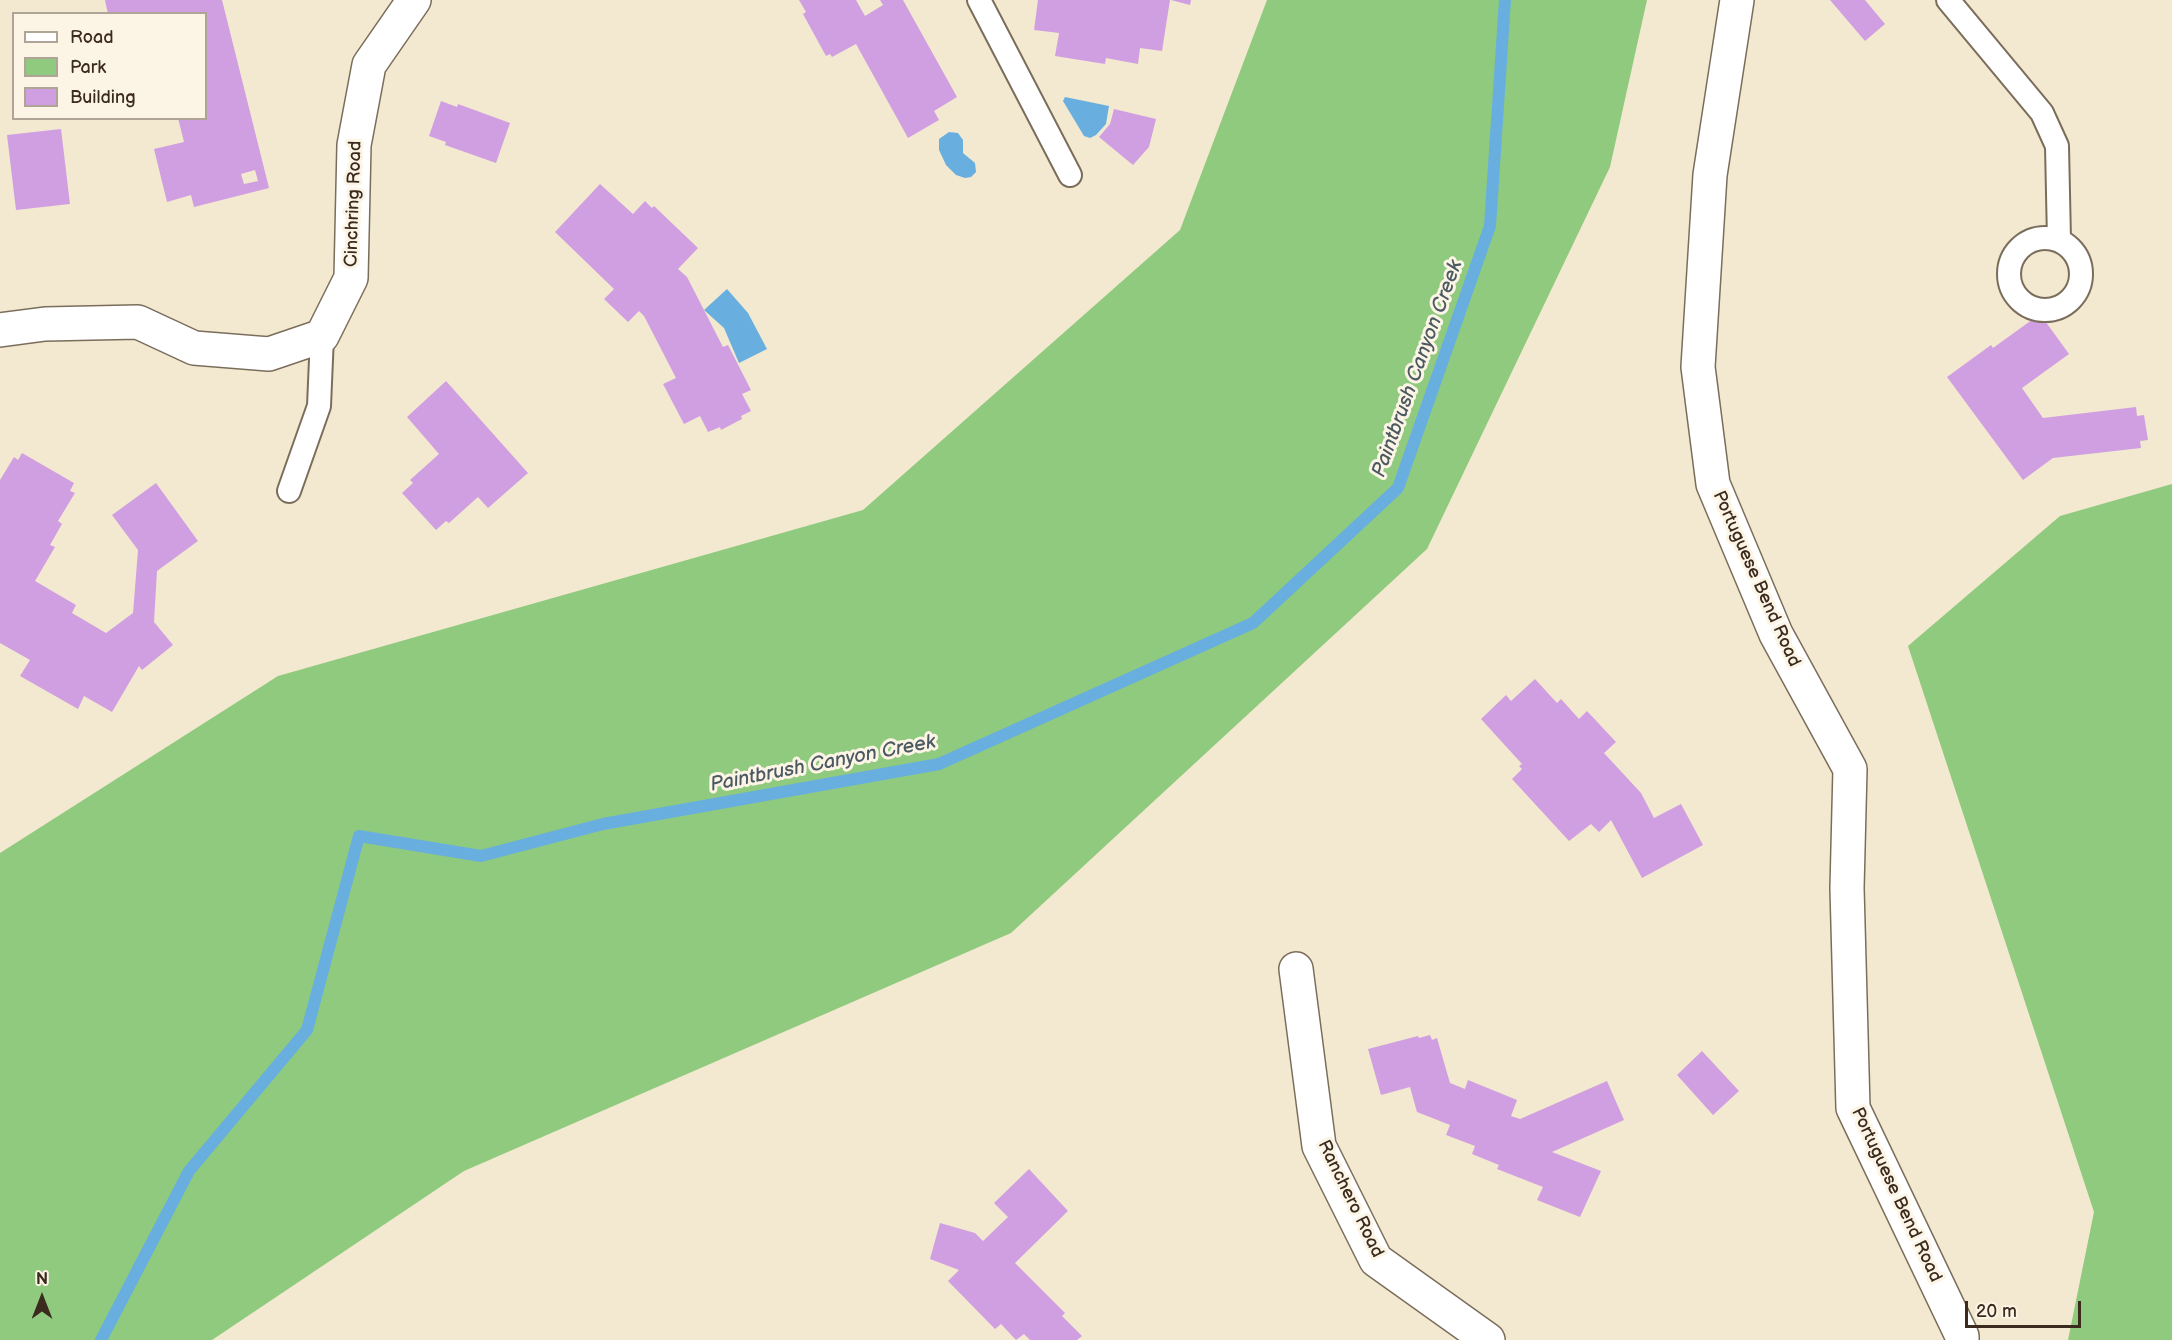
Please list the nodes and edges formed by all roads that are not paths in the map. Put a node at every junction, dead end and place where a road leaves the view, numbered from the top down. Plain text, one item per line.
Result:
1 (414, 0) edge
2 (979, 0) edge
3 (1737, 0) edge
4 (1948, 0) edge
5 (1070, 175) dead end
6 (2059, 240) dead end
7 (0, 330) edge
8 (322, 336) junction
9 (289, 491) dead end
10 (1296, 969) dead end
11 (1488, 1340) edge
12 (1962, 1340) edge

1 - 8 street, Cinchring Road
2 - 5 lane
3 - 12 street, Portuguese Bend Road
4 - 6 lane
7 - 8 street
8 - 9 lane
10 - 11 street, Ranchero Road

